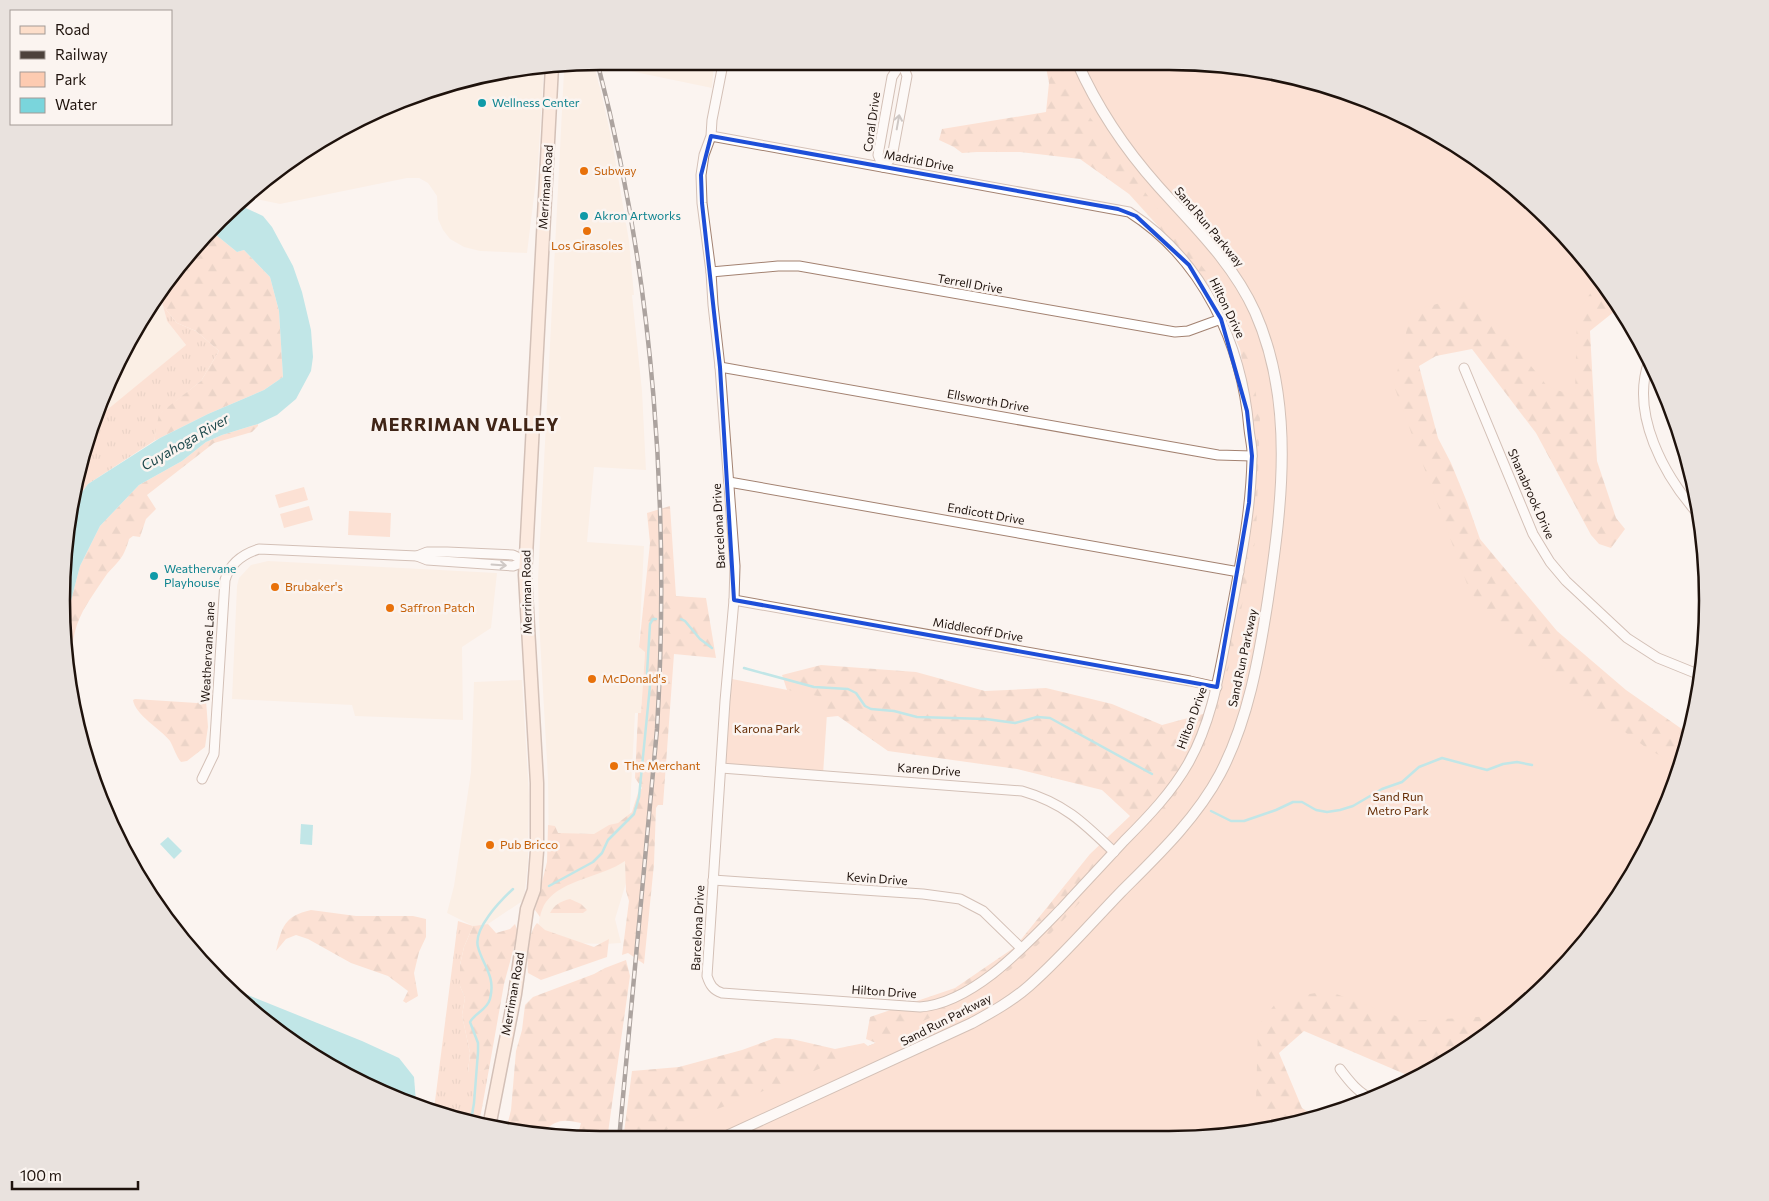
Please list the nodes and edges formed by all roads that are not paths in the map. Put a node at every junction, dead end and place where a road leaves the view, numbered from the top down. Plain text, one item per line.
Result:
1 (722, 70) edge
2 (897, 70) edge
3 (905, 70) edge
4 (1081, 70) edge
5 (552, 73) edge
6 (711, 136) junction
7 (883, 167) junction
8 (1123, 210) joint
9 (711, 272) junction
10 (1221, 319) junction
11 (720, 367) junction
12 (1464, 368) dead end
13 (1646, 370) edge
14 (1252, 456) junction
15 (729, 482) junction
16 (1690, 505) edge
17 (474, 553) junction
18 (441, 557) junction
19 (526, 561) junction
20 (474, 563) junction
21 (1239, 572) junction
22 (734, 600) junction
23 (1694, 672) edge
24 (1217, 687) junction
25 (721, 768) junction
26 (202, 779) dead end
27 (1114, 852) junction
28 (713, 880) junction
29 (1021, 948) junction
30 (713, 988) joint
31 (1340, 1069) dead end
32 (1363, 1094) edge
33 (491, 1120) edge
34 (738, 1131) edge

1 - 6 street, Barcelona Drive
2 - 7 street, Coral Drive
7 -> 3 street, Coral Drive
4 - 34 street, Sand Run Parkway
5 - 19 main road, Merriman Road
6 - 7 street, Madrid Drive
6 - 9 street, Barcelona Drive
7 - 8 street, Madrid Drive
8 - 10 street, Hilton Drive
9 - 10 street, Terrell Drive
9 - 11 street, Barcelona Drive
10 - 14 street, Hilton Drive
11 - 14 street, Ellsworth Drive
11 - 15 street, Barcelona Drive
12 - 23 street, Shanabrook Drive
13 - 16 street
14 - 21 street, Hilton Drive
15 - 21 street, Endicott Drive
15 - 22 street, Barcelona Drive
17 - 18 street, Weathervane Lane
17 - 19 street, Weathervane Lane
17 - 20 street
18 - 20 street, Weathervane Lane
18 - 26 street, Weathervane Lane
20 -> 19 street, Weathervane Lane
19 - 33 main road, Merriman Road
21 - 24 street, Hilton Drive
22 - 24 street, Middlecoff Drive
22 - 25 street, Barcelona Drive
24 - 27 street, Hilton Drive
25 - 27 street, Karen Drive
25 - 28 street, Barcelona Drive
27 - 29 street, Hilton Drive
28 - 29 street, Kevin Drive
28 - 30 street, Barcelona Drive
29 - 30 street, Hilton Drive
31 - 32 street

